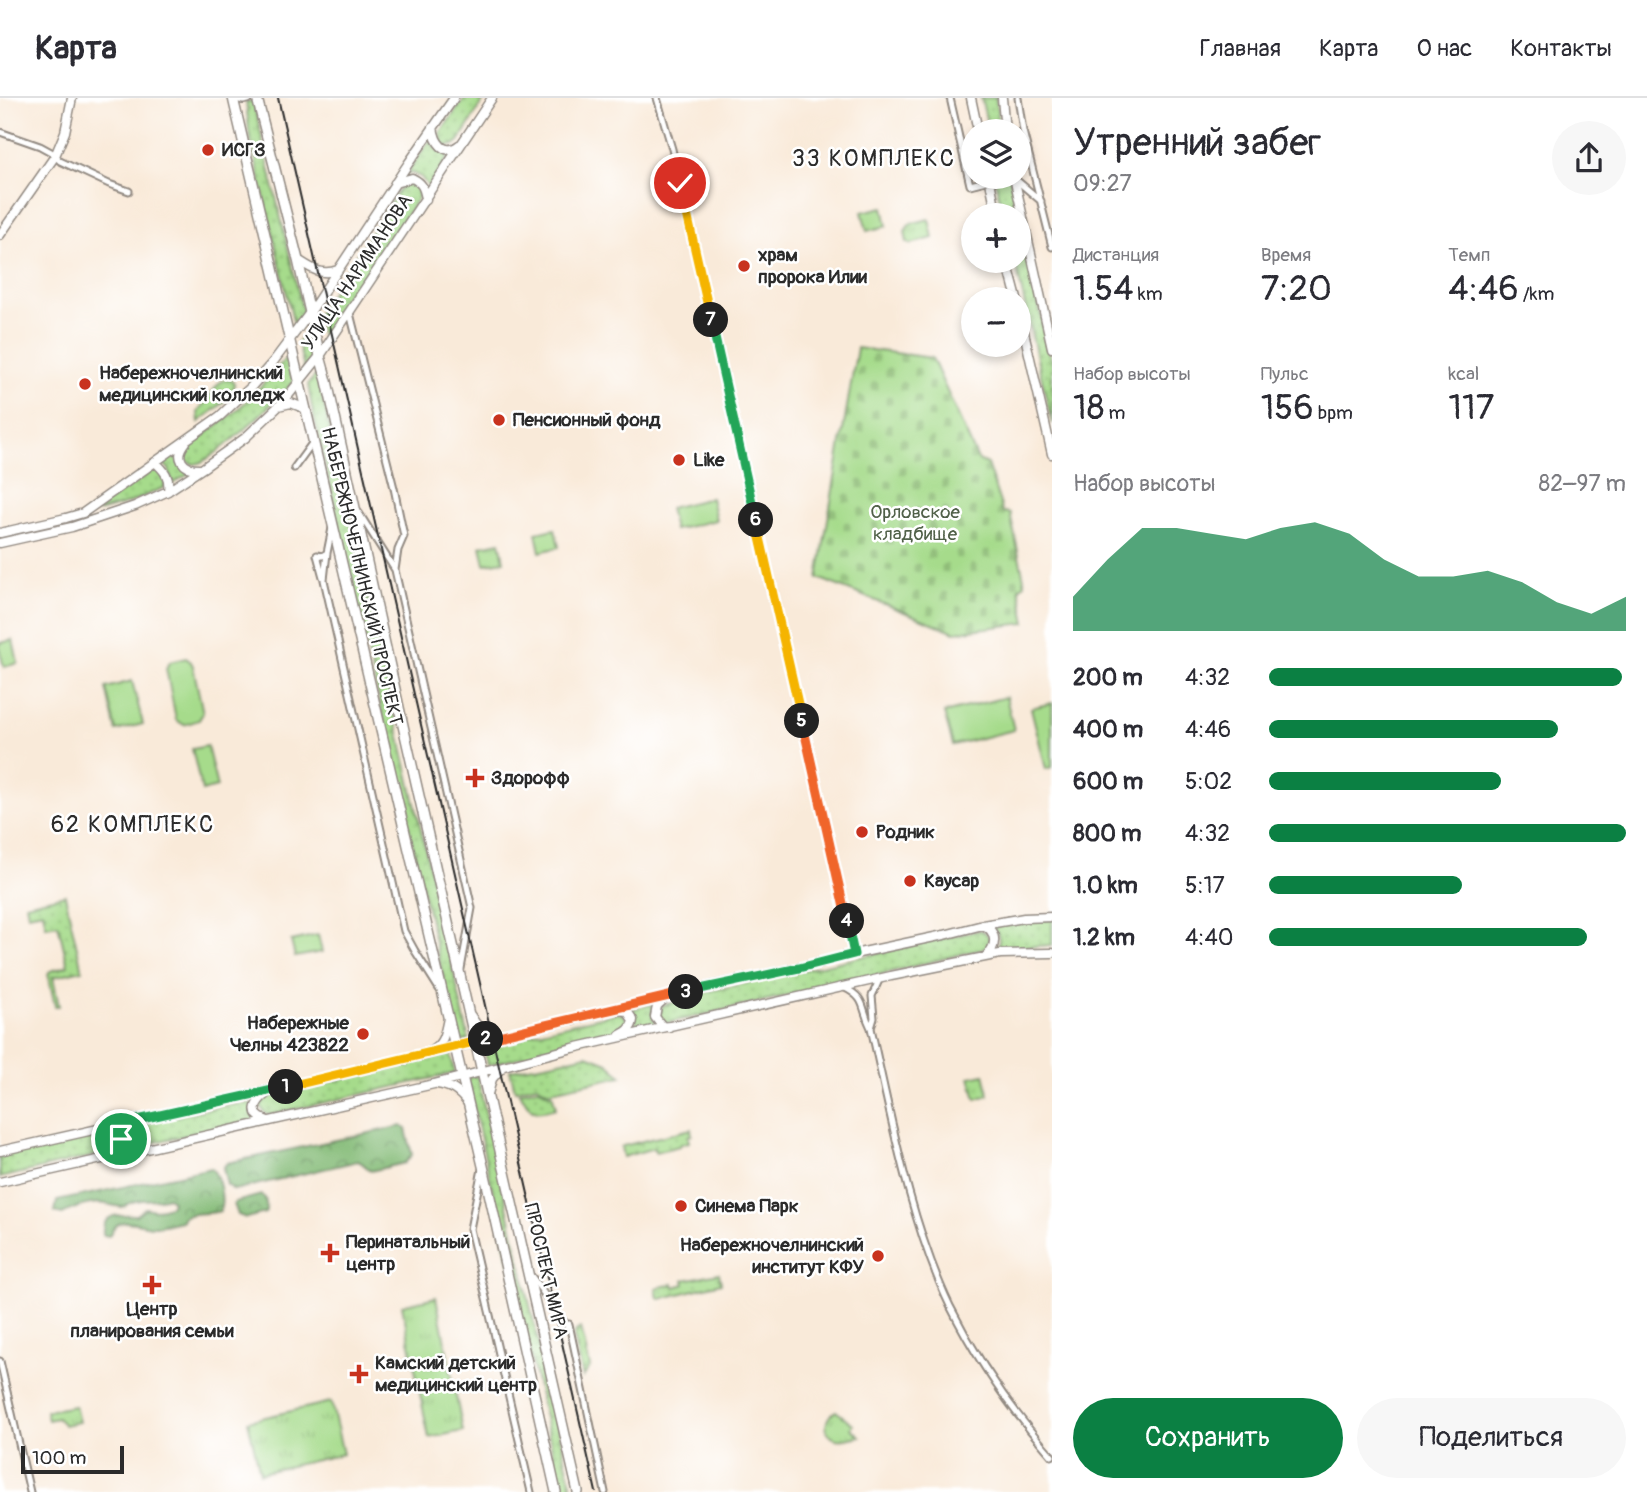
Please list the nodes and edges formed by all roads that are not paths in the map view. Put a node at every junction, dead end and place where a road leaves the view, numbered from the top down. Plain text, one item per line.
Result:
1 (72, 98) edge
2 (233, 98) edge
3 (240, 98) edge
4 (248, 98) edge
5 (257, 98) edge
6 (454, 98) edge
7 (492, 98) edge
8 (657, 98) edge
9 (950, 98) edge
10 (971, 98) edge
11 (1002, 98) edge
12 (1018, 98) edge
13 (975, 119) edge
14 (1004, 119) edge
15 (433, 127) junction
16 (0, 132) edge
17 (462, 144) junction
18 (961, 146) edge
19 (55, 156) junction
20 (395, 183) junction
21 (1017, 189) edge
22 (1028, 189) edge
23 (129, 191) dead end
24 (426, 199) junction
25 (1041, 201) junction
26 (0, 236) edge
27 (1052, 247) edge
28 (298, 260) junction
29 (338, 270) junction
30 (350, 313) junction
31 (309, 314) junction
32 (289, 341) junction
33 (1052, 348) edge
34 (320, 356) junction
35 (1030, 357) edge
36 (299, 383) junction
37 (278, 406) junction
38 (306, 409) junction
39 (188, 440) junction
40 (313, 442) junction
41 (1052, 454) edge
42 (155, 462) junction
43 (203, 468) junction
44 (294, 468) dead end
45 (168, 491) junction
46 (354, 506) junction
47 (332, 525) junction
48 (1, 530) edge
49 (0, 543) edge
50 (395, 570) junction
51 (1050, 916) edge
52 (982, 925) junction
53 (1052, 953) edge
54 (854, 954) junction
55 (985, 957) junction
56 (460, 976) junction
57 (880, 978) junction
58 (843, 987) junction
59 (441, 993) junction
60 (666, 997) junction
61 (612, 1010) junction
62 (470, 1013) junction
63 (447, 1018) junction
64 (669, 1027) junction
65 (872, 1028) junction
66 (502, 1036) junction
67 (605, 1041) junction
68 (476, 1042) junction
69 (454, 1047) junction
70 (427, 1054) junction
71 (479, 1057) joint
72 (458, 1061) joint
73 (503, 1065) junction
74 (482, 1071) junction
75 (461, 1076) junction
76 (434, 1084) junction
77 (269, 1091) junction
78 (488, 1097) junction
79 (467, 1102) junction
80 (269, 1121) junction
81 (106, 1127) junction
82 (0, 1151) edge
83 (109, 1156) junction
84 (483, 1166) junction
85 (0, 1182) edge
86 (528, 1272) junction
87 (0, 1361) edge
88 (1052, 1457) edge
89 (30, 1492) edge
90 (531, 1492) edge
91 (555, 1492) edge
92 (578, 1492) edge
93 (606, 1492) edge

1 - 19 street
2 - 32 main road, НАБЕРЕЖНОЧЕЛНИНСКИЙ ПРОСПЕКТ
3 - 4 main road
5 - 28 main road, НАБЕРЕЖНОЧЕЛНИНСКИЙ ПРОСПЕКТ
6 - 15 street, УЛИЦА НАРИМАНОВА
7 - 17 street, УЛИЦА НАРИМАНОВА
8 - 54 street
9 - 18 street
10 - 13 street
11 - 14 street
12 - 25 street
15 - 17 street
15 - 20 street, УЛИЦА НАРИМАНОВА
16 - 19 street
17 - 24 street, УЛИЦА НАРИМАНОВА
19 - 23 street
19 - 26 street
20 - 24 street
20 - 29 street, УЛИЦА НАРИМАНОВА
21 - 33 street
22 - 25 street
24 - 30 street, УЛИЦА НАРИМАНОВА
25 - 27 street
28 - 29 street
28 - 31 main road, НАБЕРЕЖНОЧЕЛНИНСКИЙ ПРОСПЕКТ
29 - 31 street, УЛИЦА НАРИМАНОВА
30 - 34 street, УЛИЦА НАРИМАНОВА
30 - 50 street
31 - 32 street, УЛИЦА НАРИМАНОВА
31 - 34 main road, НАБЕРЕЖНОЧЕЛНИНСКИЙ ПРОСПЕКТ
32 - 36 main road, НАБЕРЕЖНОЧЕЛНИНСКИЙ ПРОСПЕКТ
32 - 39 street, УЛИЦА НАРИМАНОВА
34 - 36 street, УЛИЦА НАРИМАНОВА
34 - 46 main road, НАБЕРЕЖНОЧЕЛНИНСКИЙ ПРОСПЕКТ
35 - 41 street
36 - 37 street, УЛИЦА НАРИМАНОВА
36 - 38 main road, НАБЕРЕЖНОЧЕЛНИНСКИЙ ПРОСПЕКТ
37 - 38 street
37 - 43 street, УЛИЦА НАРИМАНОВА
38 - 40 main road, НАБЕРЕЖНОЧЕЛНИНСКИЙ ПРОСПЕКТ
39 - 42 street, УЛИЦА НАРИМАНОВА
39 - 43 street
40 - 44 street
40 - 47 main road, НАБЕРЕЖНОЧЕЛНИНСКИЙ ПРОСПЕКТ
42 - 45 street
42 - 48 street, УЛИЦА НАРИМАНОВА
43 - 45 street, УЛИЦА НАРИМАНОВА
45 - 49 street, УЛИЦА НАРИМАНОВА
46 - 50 street
46 - 56 main road, НАБЕРЕЖНОЧЕЛНИНСКИЙ ПРОСПЕКТ
47 - 59 main road, НАБЕРЕЖНОЧЕЛНИНСКИЙ ПРОСПЕКТ
47 - 59 street
50 - 56 street
51 - 52 street
52 - 54 street
52 - 55 street
53 - 55 street
54 - 60 street
55 - 57 street
56 - 62 main road, НАБЕРЕЖНОЧЕЛНИНСКИЙ ПРОСПЕКТ
57 - 58 street
57 - 65 street
58 - 64 street
58 - 65 street
59 - 63 main road, НАБЕРЕЖНОЧЕЛНИНСКИЙ ПРОСПЕКТ
60 - 61 street
60 - 64 street
61 - 66 street
61 - 67 street
62 - 66 street
62 - 68 main road, НАБЕРЕЖНОЧЕЛНИНСКИЙ ПРОСПЕКТ
63 - 69 main road, НАБЕРЕЖНОЧЕЛНИНСКИЙ ПРОСПЕКТ
63 - 70 street
64 - 67 street
65 - 88 street
66 - 68 street
67 - 73 street
68 - 69 street
68 - 71 main road, НАБЕРЕЖНОЧЕЛНИНСКИЙ ПРОСПЕКТ
69 - 70 street
69 - 72 main road, НАБЕРЕЖНОЧЕЛНИНСКИЙ ПРОСПЕКТ
70 - 77 street
71 - 74 main road, ПРОСПЕКТ МИРА
72 - 75 main road, ПРОСПЕКТ МИРА
73 - 74 street
73 - 78 street
74 - 75 street
74 - 78 main road, ПРОСПЕКТ МИРА
75 - 76 street
75 - 79 main road, ПРОСПЕКТ МИРА
76 - 79 street
76 - 80 street
77 - 80 street
77 - 81 street
78 - 86 main road, ПРОСПЕКТ МИРА
79 - 84 main road, ПРОСПЕКТ МИРА
80 - 83 street
81 - 82 street
81 - 83 street
83 - 85 street
84 - 90 street
84 - 91 main road, ПРОСПЕКТ МИРА
86 - 92 main road, ПРОСПЕКТ МИРА
86 - 93 street
87 - 89 street

